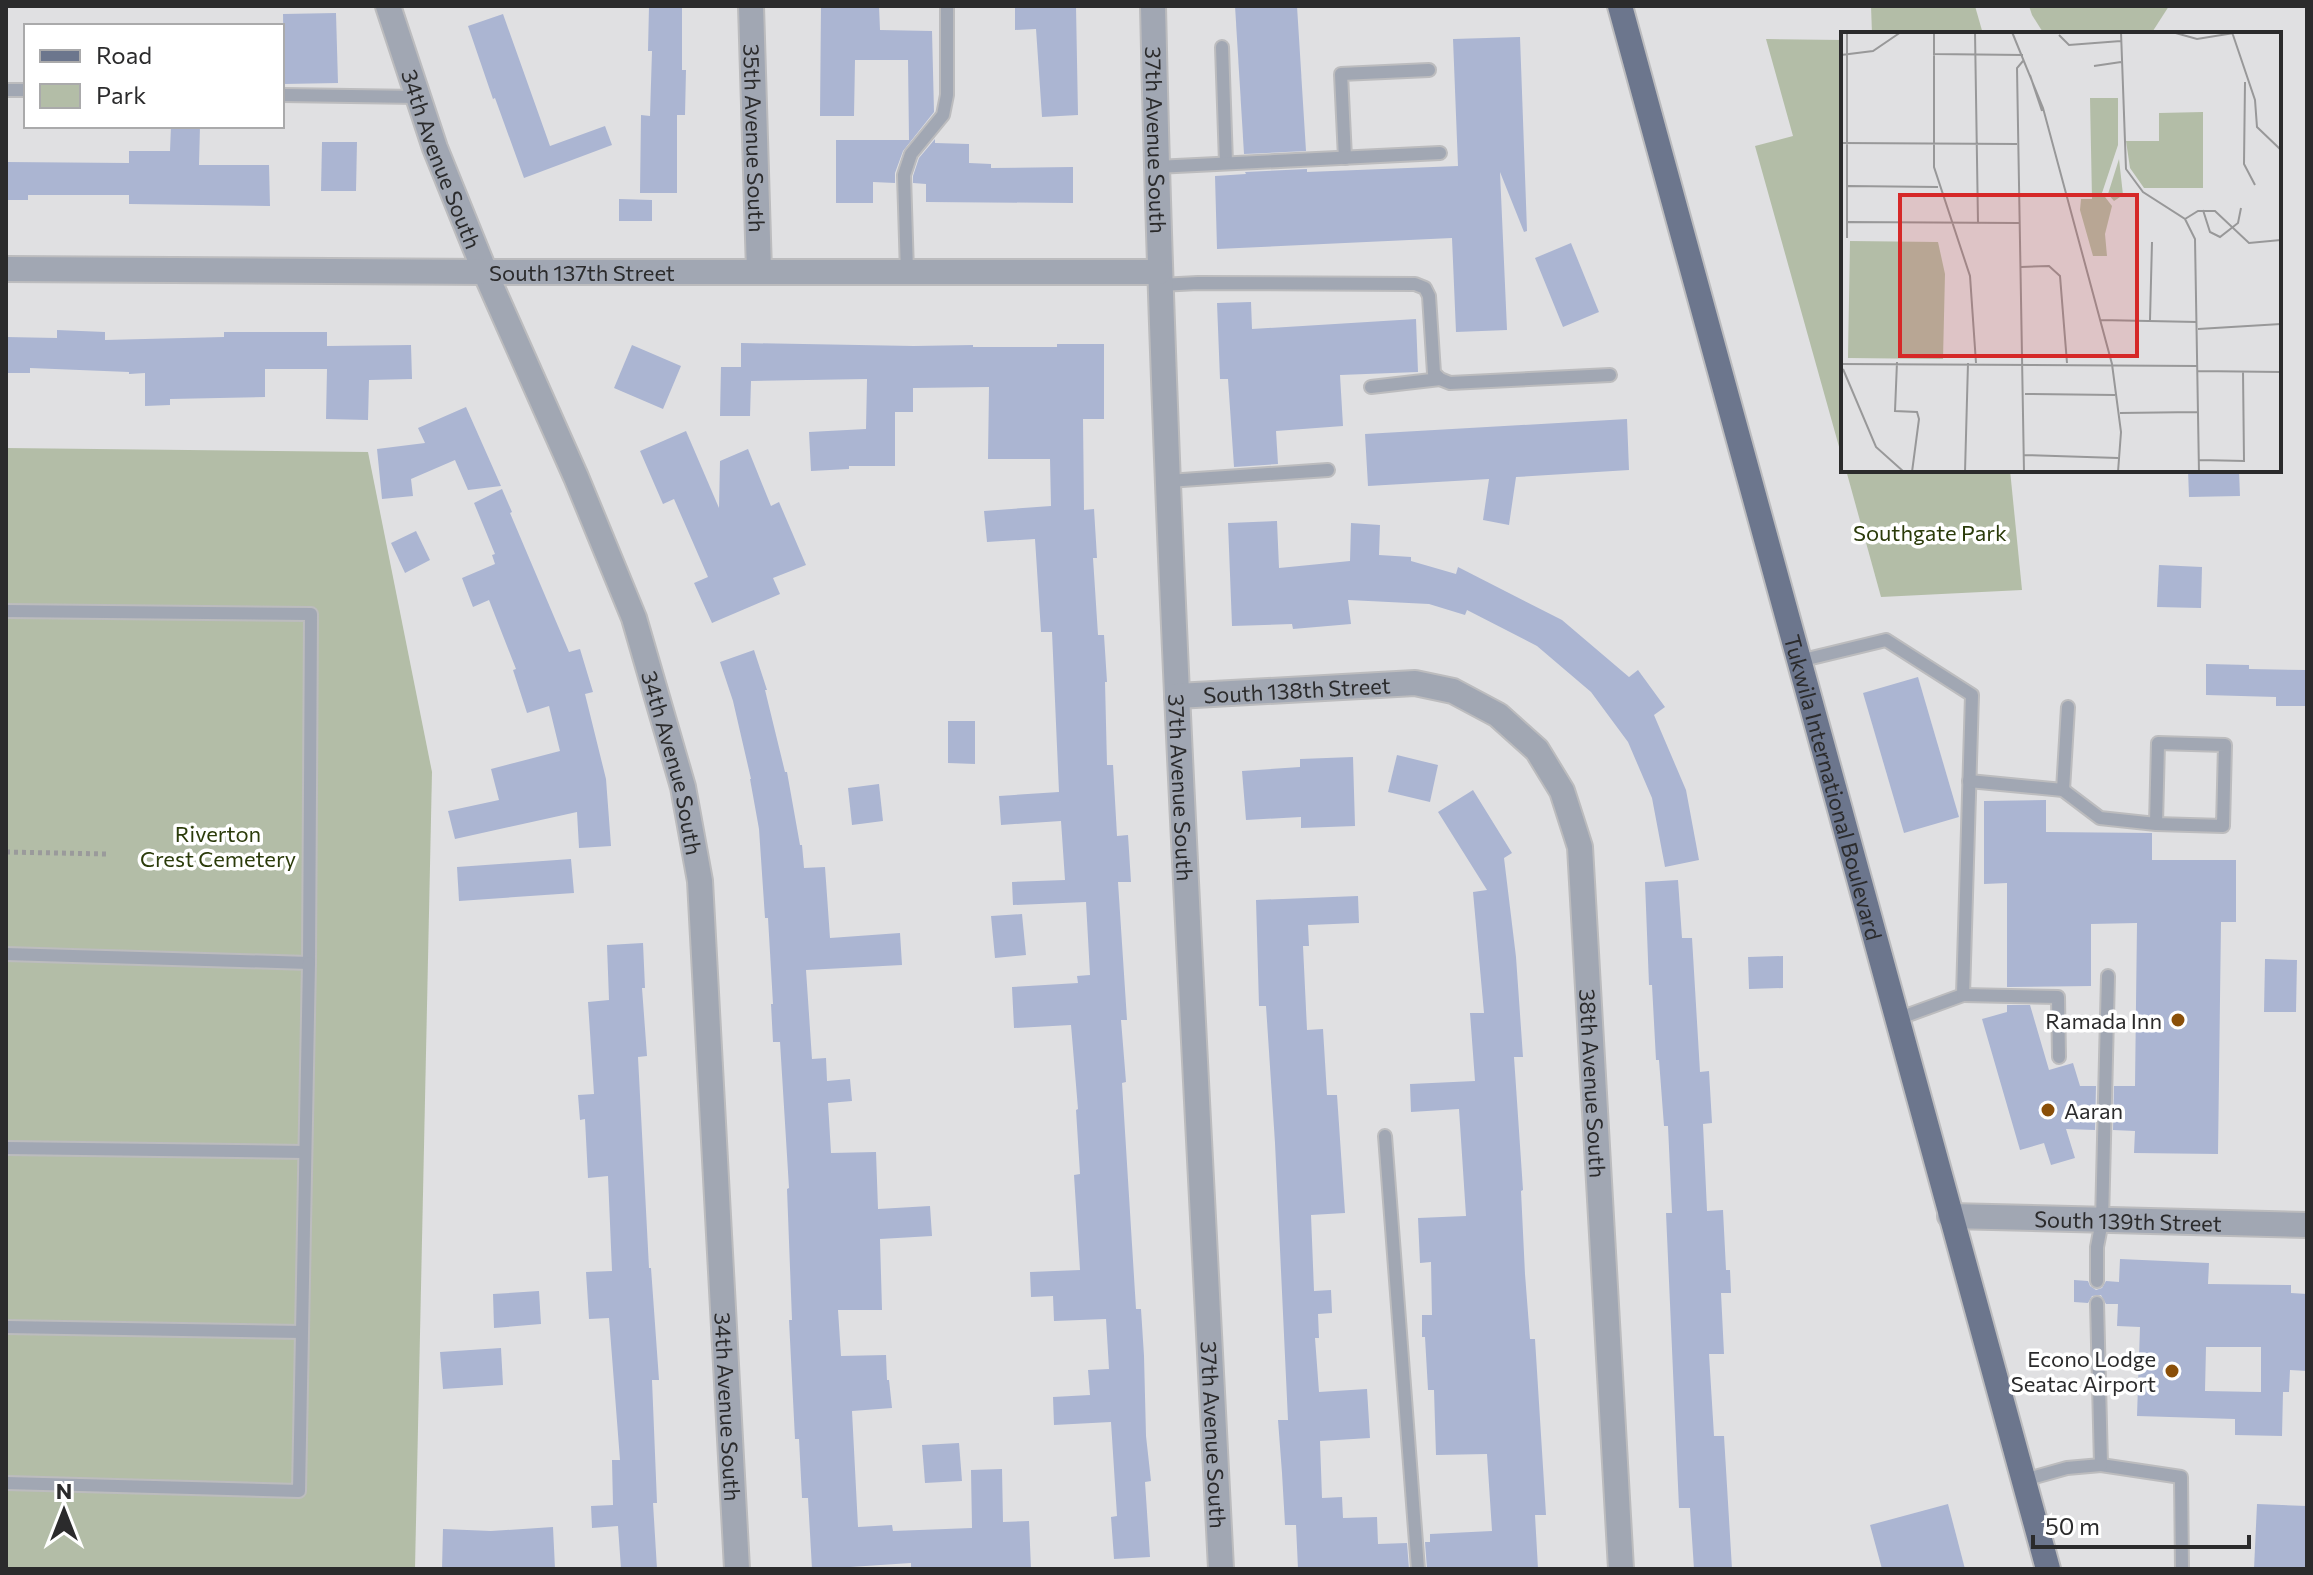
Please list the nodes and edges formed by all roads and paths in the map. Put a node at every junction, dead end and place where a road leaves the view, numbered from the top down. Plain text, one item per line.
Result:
1 (388, 6) edge
2 (751, 6) edge
3 (947, 6) edge
4 (1153, 6) edge
5 (1620, 6) edge
6 (1222, 47) dead end
7 (1429, 70) dead end
8 (284, 95) edge
9 (419, 97) junction
10 (1440, 153) dead end
11 (1345, 158) junction
12 (1226, 163) junction
13 (1156, 167) junction
14 (6, 269) edge
15 (759, 271) junction
16 (485, 272) junction
17 (907, 272) junction
18 (1160, 278) junction
19 (1610, 375) dead end
20 (1440, 379) junction
21 (1371, 387) dead end
22 (1328, 470) dead end
23 (1168, 481) junction
24 (6, 611) edge
25 (1799, 661) junction
26 (1415, 683) joint
27 (1177, 696) junction
28 (2068, 707) dead end
29 (1969, 781) junction
30 (2063, 790) junction
31 (2156, 824) junction
32 (6, 852) edge
33 (107, 854) dead end
34 (6, 954) edge
35 (309, 963) junction
36 (2108, 976) dead end
37 (1963, 995) junction
38 (1897, 1019) junction
39 (2059, 1057) dead end
40 (1385, 1136) dead end
41 (6, 1148) edge
42 (305, 1152) junction
43 (1950, 1216) junction
44 (2102, 1221) junction
45 (2307, 1225) edge
46 (2097, 1281) dead end
47 (2097, 1303) dead end
48 (6, 1327) edge
49 (302, 1332) junction
50 (2101, 1465) junction
51 (2024, 1480) junction
52 (6, 1483) edge
53 (737, 1569) edge
54 (1221, 1569) edge
55 (1418, 1569) edge
56 (1621, 1569) edge
57 (2048, 1569) edge
58 (2182, 1569) edge

1 - 9 street, 34th Avenue South
2 - 15 street, 35th Avenue South
3 - 17 lane
4 - 13 street, 37th Avenue South
5 - 25 main road, Tukwila International Boulevard
6 - 12 lane
7 - 11 lane
8 - 9 lane
9 - 16 street, 34th Avenue South
10 - 11 lane
11 - 12 lane
12 - 13 lane
13 - 18 street, 37th Avenue South
14 - 16 street, South 137th Street
15 - 16 street, South 137th Street
15 - 17 street, South 137th Street
16 - 53 street, 34th Avenue South
17 - 18 street, South 137th Street
18 - 20 lane
18 - 23 street, 37th Avenue South
19 - 20 lane
20 - 21 lane
22 - 23 lane
23 - 27 street, 37th Avenue South
24 - 35 lane
25 - 29 lane
25 - 38 main road, Tukwila International Boulevard
26 - 27 street, South 138th Street
26 - 56 street, 38th Avenue South
27 - 54 street, 37th Avenue South
28 - 30 lane
29 - 30 lane
29 - 37 lane
30 - 31 lane
31 - 31 lane
32 - 33 path
34 - 35 lane
35 - 42 lane
36 - 44 lane
37 - 38 lane
37 - 39 lane
38 - 43 main road, Tukwila International Boulevard
40 - 55 lane
41 - 42 lane
42 - 49 lane
43 - 44 street, South 139th Street
43 - 51 main road, Tukwila International Boulevard
44 - 45 street, South 139th Street
44 - 46 lane
47 - 50 lane
48 - 49 lane
49 - 52 lane
50 - 51 lane
50 - 58 lane
51 - 57 main road, Tukwila International Boulevard

